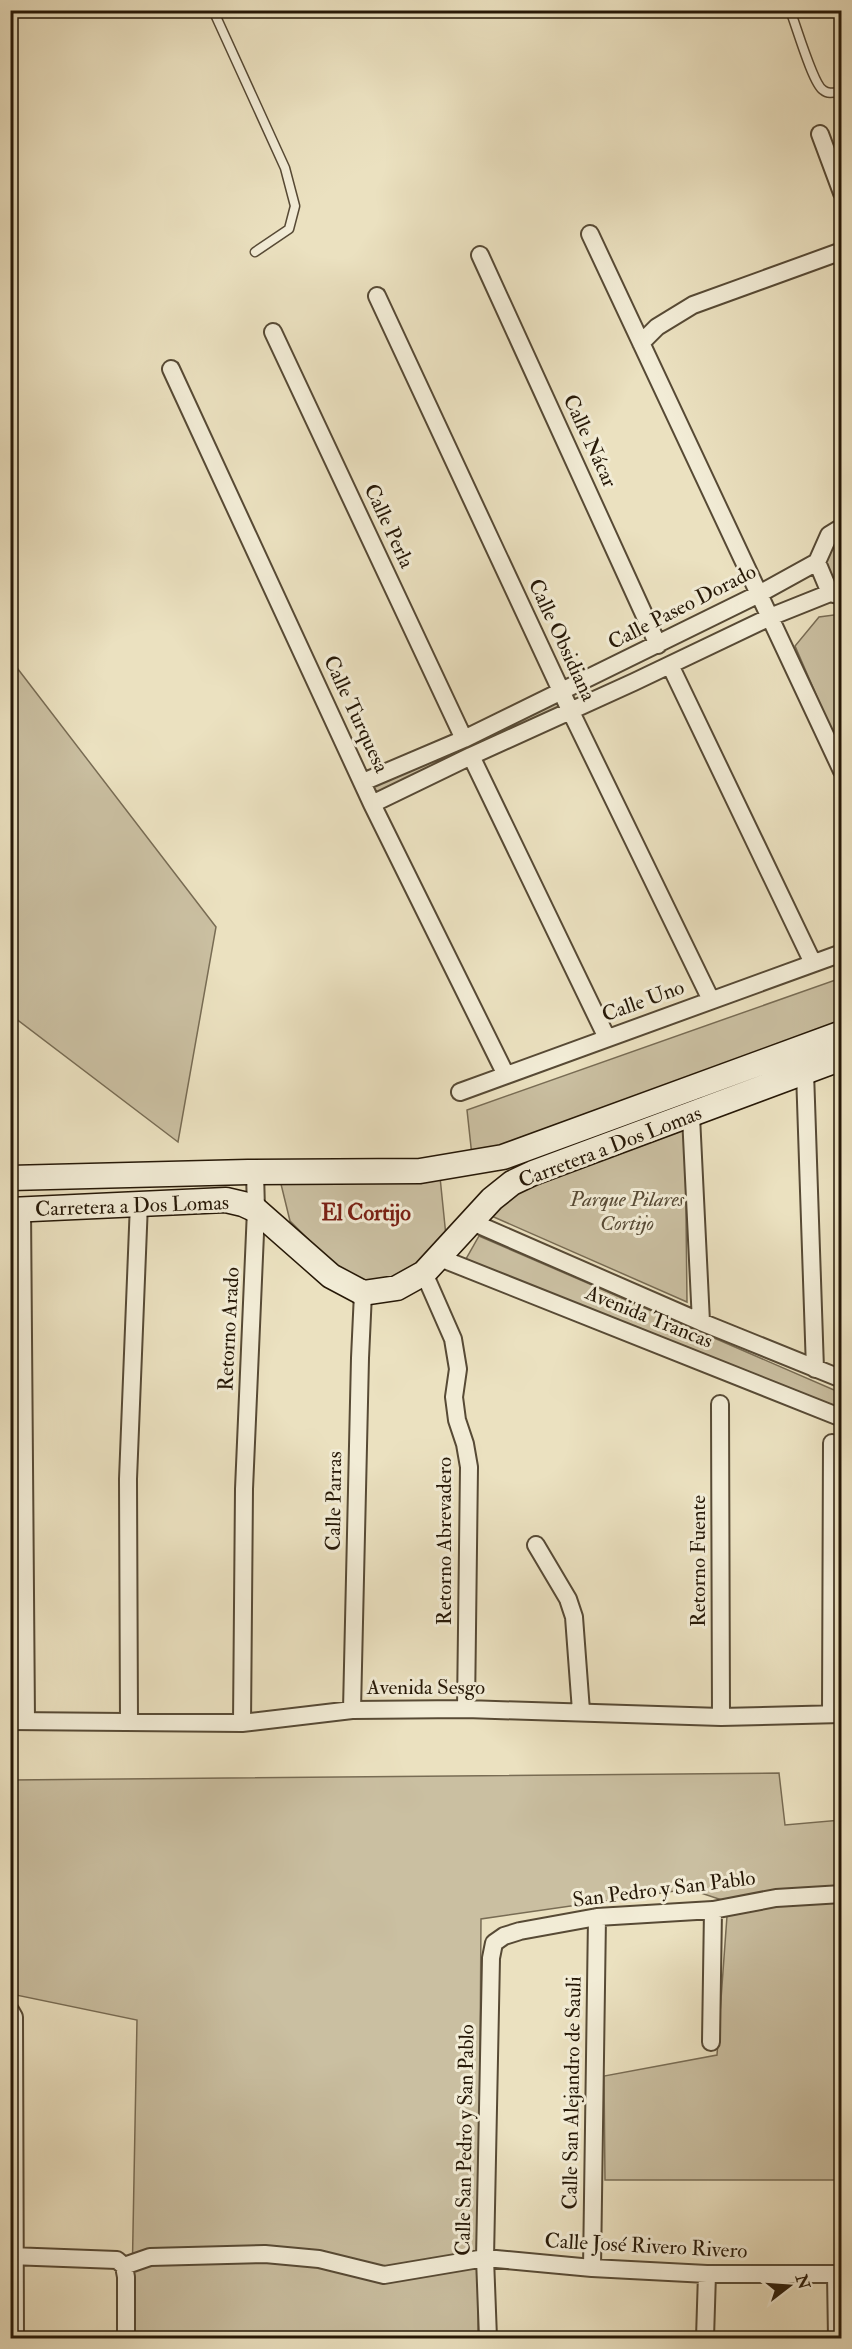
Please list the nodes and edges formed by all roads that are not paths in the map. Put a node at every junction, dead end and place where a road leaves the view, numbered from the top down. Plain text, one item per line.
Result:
1 (213, 10) edge
2 (790, 10) edge
3 (842, 91) edge
4 (820, 134) dead end
5 (842, 193) edge
6 (590, 234) dead end
7 (842, 251) edge
8 (255, 252) dead end
9 (480, 255) dead end
10 (377, 296) dead end
11 (273, 332) dead end
12 (641, 343) junction
13 (171, 369) dead end
14 (842, 527) edge
15 (817, 562) junction
16 (759, 594) junction
17 (836, 594) edge
18 (770, 617) junction
19 (658, 645) junction
20 (670, 665) junction
21 (562, 692) junction
22 (570, 710) junction
23 (464, 739) junction
24 (471, 756) junction
25 (842, 771) edge
26 (363, 782) junction
27 (372, 804) junction
28 (842, 953) edge
29 (813, 963) junction
30 (711, 1000) junction
31 (842, 1033) edge
32 (607, 1038) junction
33 (842, 1058) edge
34 (806, 1072) junction
35 (506, 1075) junction
36 (460, 1092) dead end
37 (691, 1116) junction
38 (255, 1172) junction
39 (10, 1178) edge
40 (139, 1203) junction
41 (16, 1209) edge
42 (256, 1210) junction
43 (472, 1222) junction
44 (432, 1265) junction
45 (363, 1293) junction
46 (700, 1322) junction
47 (816, 1369) junction
48 (842, 1379) edge
49 (720, 1404) dead end
50 (842, 1418) edge
51 (832, 1443) dead end
52 (536, 1545) dead end
53 (466, 1708) junction
54 (352, 1710) junction
55 (581, 1711) junction
56 (836, 1714) edge
57 (721, 1717) junction
58 (19, 1721) edge
59 (129, 1722) junction
60 (242, 1722) junction
61 (842, 1894) edge
62 (713, 1910) junction
63 (597, 1917) junction
64 (494, 1943) joint
65 (10, 2010) edge
66 (711, 2042) dead end
67 (13, 2256) edge
68 (485, 2258) junction
69 (124, 2266) junction
70 (592, 2268) junction
71 (707, 2274) junction
72 (839, 2274) edge
73 (15, 2338) edge
74 (126, 2338) edge
75 (488, 2338) edge
76 (705, 2338) edge
77 (837, 2338) edge

1 - 8 lane
2 - 3 lane
4 - 5 street
6 - 12 street
7 - 12 street
9 - 19 street, Calle Nácar
10 - 21 street, Calle Obsidiana
11 - 23 street, Calle Perla
12 - 16 street
13 - 26 street, Calle Turquesa
14 - 15 street
15 - 16 street, Calle Paseo Dorado
15 - 17 street
16 - 18 street
16 - 19 street, Calle Paseo Dorado
17 - 18 street
18 - 20 street
18 - 25 street
19 - 21 street, Calle Paseo Dorado
20 - 22 street
20 - 29 street
21 - 22 street, Calle Obsidiana
21 - 23 street, Calle Paseo Dorado
22 - 24 street
22 - 30 street, Calle Obsidiana
23 - 26 street, Calle Paseo Dorado
24 - 27 street
24 - 32 street
26 - 27 street, Calle Turquesa
27 - 35 street, Calle Turquesa
28 - 29 street, Calle Uno
29 - 30 street, Calle Uno
30 - 32 street, Calle Uno
31 - 38 main road, Carretera a Dos Lomas
32 - 35 street, Calle Uno
33 - 34 main road, Carretera a Dos Lomas
34 - 37 main road, Carretera a Dos Lomas
34 - 47 street
35 - 36 street, Calle Uno
37 - 43 main road, Carretera a Dos Lomas
37 - 46 street
38 - 39 main road, Carretera a Dos Lomas
38 - 42 street, Retorno Arado
40 - 41 main road, Carretera a Dos Lomas
40 - 42 main road, Carretera a Dos Lomas
40 - 59 street
41 - 58 street
42 - 45 main road, Carretera a Dos Lomas
42 - 60 street, Retorno Arado
43 - 44 main road, Carretera a Dos Lomas
43 - 46 street, Avenida Trancas
44 - 45 main road, Carretera a Dos Lomas
44 - 50 street, Avenida Trancas
44 - 53 street, Retorno Abrevadero
45 - 54 street, Calle Parras
46 - 47 street, Avenida Trancas
47 - 48 street, Avenida Trancas
49 - 57 street, Retorno Fuente
51 - 56 street
52 - 55 street
53 - 54 street, Avenida Sesgo
53 - 55 street, Avenida Sesgo
54 - 60 street, Avenida Sesgo
55 - 57 street, Avenida Sesgo
56 - 57 street, Avenida Sesgo
58 - 59 street, Avenida Sesgo
59 - 60 street, Avenida Sesgo
61 - 62 street, San Pedro y San Pablo
62 - 63 street, San Pedro y San Pablo
62 - 66 street
63 - 64 street, San Pedro y San Pablo
63 - 70 street, Calle San Alejandro de Sauli
64 - 68 street, Calle San Pedro y San Pablo
65 - 67 street
67 - 69 street
67 - 73 street
68 - 69 street, Calle José Rivero Rivero
68 - 70 street, Calle José Rivero Rivero
68 - 75 street, Calle San Pedro y San Pablo
69 - 74 street
70 - 71 street, Calle José Rivero Rivero
71 - 72 street, Calle José Rivero Rivero
71 - 76 street
72 - 77 street

